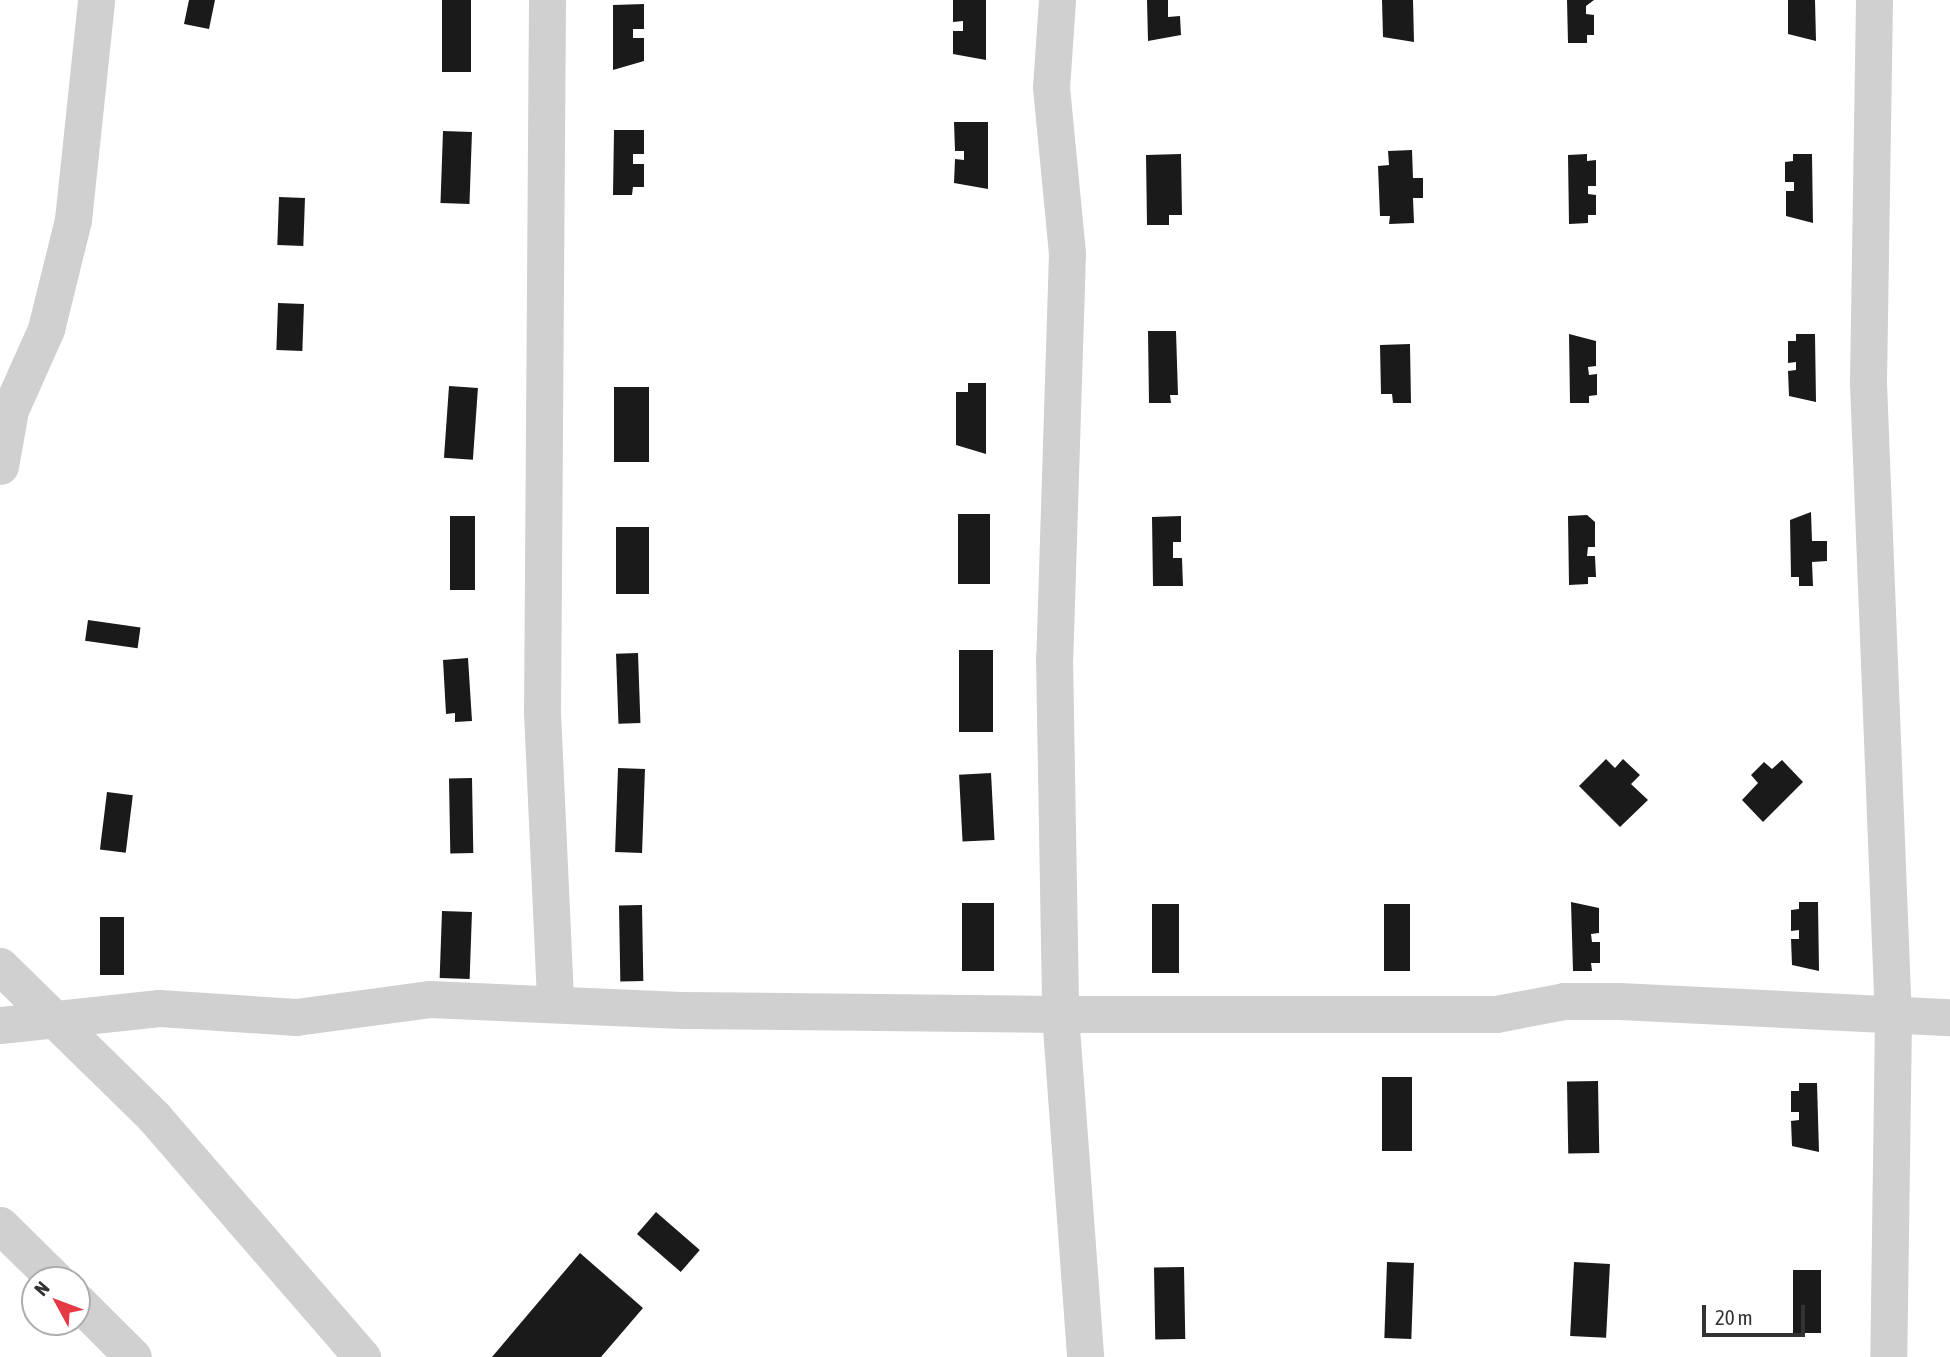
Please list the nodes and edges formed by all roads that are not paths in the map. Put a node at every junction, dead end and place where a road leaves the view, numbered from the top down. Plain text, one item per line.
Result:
1 (96, 0) edge
2 (547, 0) edge
3 (1057, 0) edge
4 (1874, 0) edge
5 (0, 466) edge
6 (0, 938) edge
7 (4, 970) edge
8 (555, 1000) junction
9 (1060, 1014) junction
10 (1950, 1017) edge
11 (1893, 1019) junction
12 (61, 1022) junction
13 (2, 1025) edge
14 (0, 1225) edge
15 (42, 1266) edge
16 (91, 1315) edge
17 (133, 1357) edge
18 (362, 1357) edge
19 (1085, 1357) edge
20 (1888, 1357) edge

1 - 5 street
2 - 8 street
3 - 9 street
4 - 11 street
6 - 7 street
7 - 12 street
7 - 13 street
8 - 9 street
8 - 12 street
9 - 11 street
9 - 19 street
10 - 11 street
11 - 20 street
12 - 13 street
12 - 18 street
14 - 15 street
16 - 17 street

